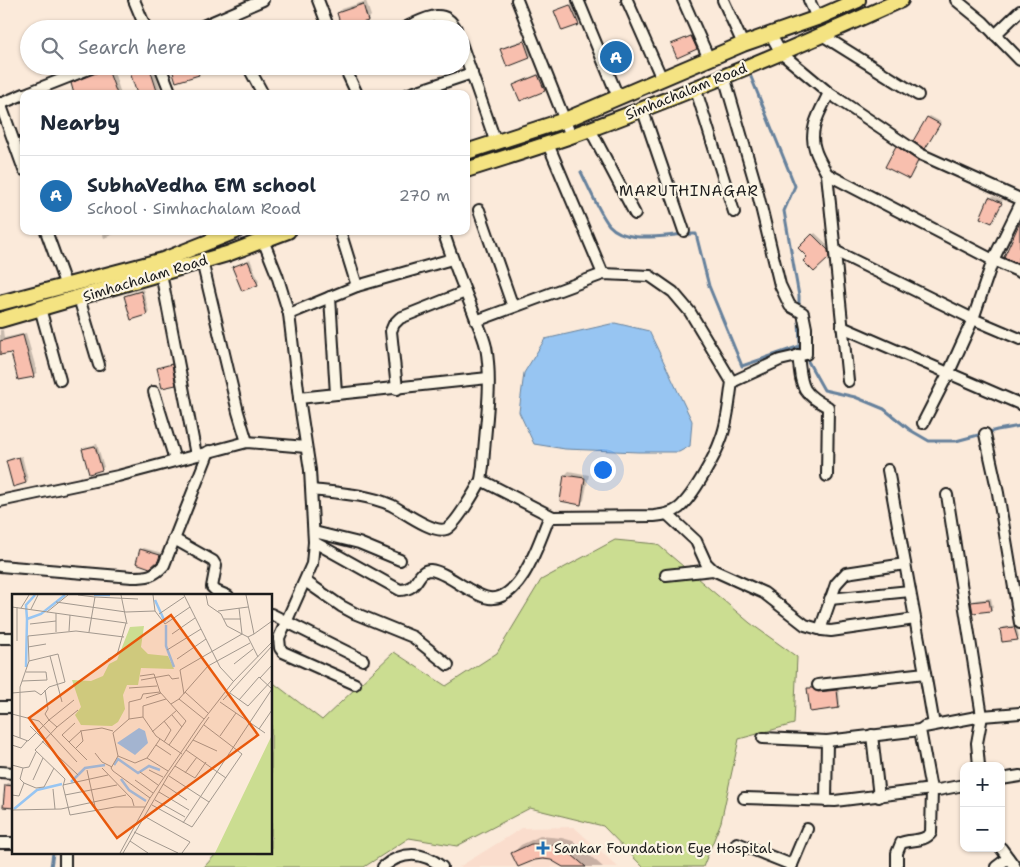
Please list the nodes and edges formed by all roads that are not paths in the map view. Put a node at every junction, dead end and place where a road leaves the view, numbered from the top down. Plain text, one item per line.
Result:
1 (134, 0) edge
2 (263, 0) edge
3 (318, 0) edge
4 (516, 0) edge
5 (578, 0) edge
6 (627, 0) edge
7 (683, 0) edge
8 (723, 0) edge
9 (809, 0) edge
10 (858, 0) edge
11 (901, 0) edge
12 (956, 0) edge
13 (1020, 11) edge
14 (816, 18) junction
15 (142, 20) edge
16 (217, 20) edge
17 (326, 20) edge
18 (423, 20) edge
19 (452, 20) edge
20 (771, 35) junction
21 (822, 35) junction
22 (995, 35) junction
23 (743, 44) junction
24 (781, 53) junction
25 (709, 59) junction
26 (1020, 60) edge
27 (470, 68) edge
28 (472, 73) joint
29 (73, 75) edge
30 (163, 75) edge
31 (253, 75) edge
32 (348, 75) edge
33 (466, 75) edge
34 (724, 76) junction
35 (662, 79) junction
36 (695, 88) junction
37 (35, 90) edge
38 (169, 90) edge
39 (261, 90) edge
40 (355, 90) edge
41 (420, 90) edge
42 (829, 93) junction
43 (918, 95) dead end
44 (20, 96) edge
45 (618, 97) junction
46 (0, 104) edge
47 (642, 108) junction
48 (565, 120) junction
49 (590, 129) junction
50 (571, 136) junction
51 (496, 143) junction
52 (548, 144) junction
53 (470, 151) edge
54 (20, 159) edge
55 (470, 169) edge
56 (827, 174) junction
57 (1020, 199) edge
58 (1020, 205) edge
59 (479, 210) dead end
60 (734, 212) dead end
61 (635, 214) dead end
62 (684, 231) dead end
63 (47, 235) edge
64 (218, 235) edge
65 (220, 235) edge
66 (277, 235) edge
67 (341, 235) edge
68 (444, 235) edge
69 (263, 240) junction
70 (834, 251) junction
71 (226, 254) junction
72 (452, 259) junction
73 (993, 260) junction
74 (202, 261) junction
75 (1020, 272) edge
76 (161, 273) junction
77 (603, 274) junction
78 (66, 286) junction
79 (357, 286) junction
80 (465, 292) junction
81 (330, 297) junction
82 (79, 298) junction
83 (0, 304) edge
84 (513, 307) junction
85 (40, 308) junction
86 (289, 314) junction
87 (973, 319) junction
88 (0, 320) edge
89 (476, 321) junction
90 (842, 327) junction
91 (1020, 339) edge
92 (802, 355) junction
93 (99, 365) dead end
94 (949, 372) junction
95 (488, 378) junction
96 (60, 380) dead end
97 (848, 380) dead end
98 (732, 382) junction
99 (397, 389) junction
100 (154, 392) dead end
101 (336, 394) junction
102 (298, 398) junction
103 (1020, 404) edge
104 (923, 423) dead end
105 (984, 434) dead end
106 (247, 442) junction
107 (306, 447) junction
108 (209, 451) junction
109 (196, 454) junction
110 (175, 460) junction
111 (888, 470) dead end
112 (826, 476) dead end
113 (481, 480) junction
114 (312, 490) junction
115 (947, 495) dead end
116 (0, 500) edge
117 (667, 514) junction
118 (553, 516) junction
119 (314, 537) junction
120 (174, 539) junction
121 (400, 560) dead end
122 (905, 564) junction
123 (0, 566) edge
124 (713, 570) junction
125 (666, 575) dead end
126 (305, 580) junction
127 (910, 591) junction
128 (223, 594) edge
129 (830, 599) junction
130 (272, 614) edge
131 (915, 619) junction
132 (286, 620) junction
133 (1020, 623) edge
134 (822, 630) junction
135 (363, 660) dead end
136 (448, 665) dead end
137 (925, 673) junction
138 (355, 684) dead end
139 (818, 685) dead end
140 (1020, 713) edge
141 (982, 716) junction
142 (934, 725) junction
143 (920, 730) junction
144 (872, 735) junction
145 (763, 738) dead end
146 (827, 741) junction
147 (979, 762) edge
148 (1020, 776) edge
149 (1005, 778) edge
150 (960, 786) edge
151 (932, 789) junction
152 (879, 797) junction
153 (744, 798) dead end
154 (826, 801) junction
155 (807, 829) dead end
156 (736, 843) dead end
157 (1004, 852) edge
158 (65, 854) edge
159 (1008, 858) junction
160 (792, 866) edge
161 (65, 867) edge
162 (383, 867) edge
163 (442, 867) edge
164 (897, 867) edge
165 (996, 867) edge
166 (1015, 867) edge

1 - 15 street
2 - 16 street
3 - 17 street
4 - 48 street
5 - 45 street
6 - 35 street
7 - 25 street
8 - 23 street
9 - 14 street
10 - 14 main road
11 - 21 main road, Simhachalam Road
12 - 22 street
13 - 22 street
14 - 20 main road
18 - 19 street
20 - 23 main road
20 - 24 street
21 - 24 main road, Simhachalam Road
21 - 43 street
22 - 26 street
23 - 25 main road
24 - 34 main road, Simhachalam Road
24 - 42 street
25 - 35 main road
27 - 28 street
28 - 51 street
29 - 37 street
30 - 38 street
31 - 39 street
32 - 40 street
33 - 41 street
34 - 36 main road, Simhachalam Road
34 - 92 street
35 - 45 main road
36 - 47 main road, Simhachalam Road
36 - 60 street
42 - 56 street
42 - 57 street
44 - 46 street
45 - 48 main road
46 - 54 street
47 - 49 main road, Simhachalam Road
47 - 62 street
48 - 50 street
48 - 51 main road
49 - 50 main road, Simhachalam Road
49 - 61 street
50 - 52 main road, Simhachalam Road
51 - 53 main road
52 - 55 main road, Simhachalam Road
52 - 77 street
56 - 70 street
56 - 73 street
58 - 73 street
59 - 84 street
63 - 78 street
64 - 78 main road
65 - 71 street
66 - 69 main road, Simhachalam Road
67 - 79 street
68 - 72 street
69 - 71 main road, Simhachalam Road
69 - 86 street
70 - 87 street
70 - 90 street
71 - 74 main road, Simhachalam Road
72 - 79 street
72 - 80 street
73 - 75 street
73 - 87 street
74 - 76 main road, Simhachalam Road
74 - 106 street
76 - 82 main road, Simhachalam Road
76 - 109 street
77 - 84 street
77 - 98 street
78 - 83 main road
79 - 81 street
80 - 89 street
80 - 99 street
81 - 86 street
81 - 101 street
82 - 85 main road, Simhachalam Road
82 - 93 street
84 - 89 street
85 - 88 main road, Simhachalam Road
85 - 96 street
86 - 102 street
87 - 91 street
87 - 94 street
89 - 95 street
90 - 94 street
90 - 97 street
92 - 98 street
92 - 112 street
94 - 103 street
94 - 104 street
95 - 99 street
95 - 113 street
98 - 117 street
99 - 101 street
100 - 110 street
101 - 102 street
102 - 107 street
105 - 133 street
106 - 107 street
106 - 108 street
107 - 114 street
108 - 109 street
108 - 120 street
109 - 110 street
110 - 116 street
111 - 122 street
113 - 114 street
113 - 118 street
114 - 119 street
115 - 141 street
117 - 118 street
117 - 124 street
118 - 119 street
119 - 121 street
119 - 126 street
120 - 123 street
120 - 128 street
122 - 127 street
122 - 129 street
124 - 125 street
124 - 134 street
126 - 132 street
126 - 136 street
127 - 129 street
127 - 131 street
129 - 134 street
130 - 132 street
131 - 134 street
131 - 137 street
132 - 135 street
132 - 138 street
137 - 139 street
137 - 142 street
140 - 141 street
141 - 142 street
141 - 147 street
142 - 143 street
143 - 144 street
143 - 151 street
144 - 146 street
144 - 152 street
145 - 146 street
146 - 154 street
148 - 149 street
150 - 151 street
151 - 152 street
151 - 164 street
152 - 154 street
153 - 154 street
155 - 160 street
156 - 160 street
157 - 159 street
158 - 161 street
159 - 165 street
159 - 166 street
162 - 163 street

